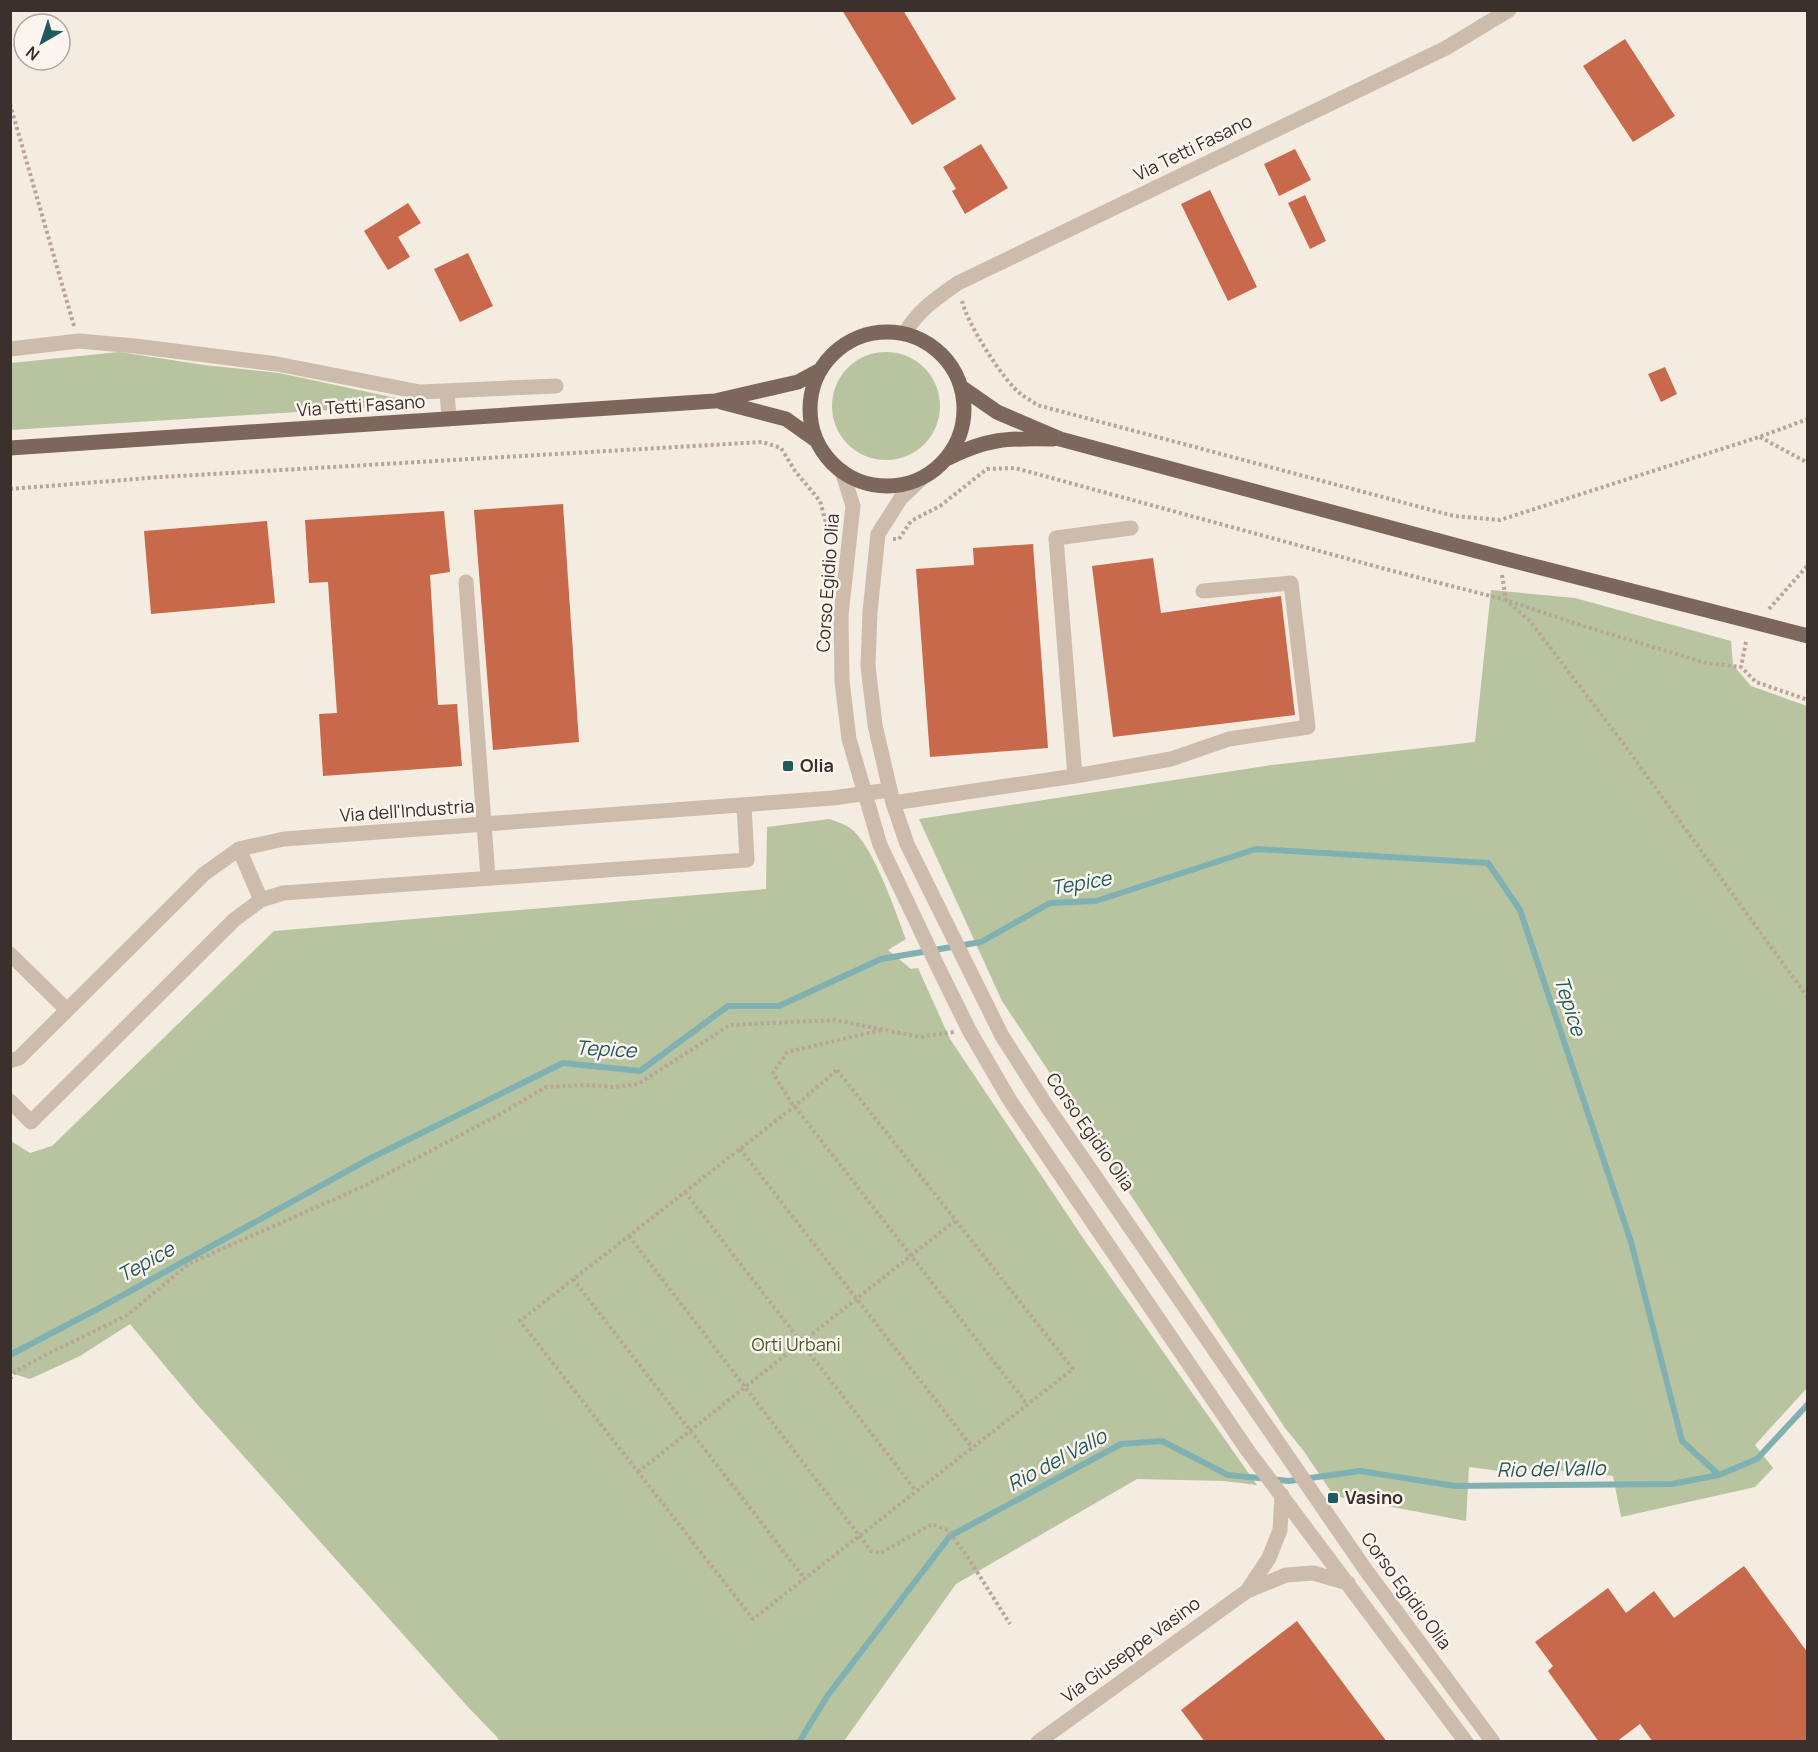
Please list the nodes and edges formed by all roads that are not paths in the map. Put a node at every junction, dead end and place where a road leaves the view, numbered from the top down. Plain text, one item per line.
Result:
1 (1509, 10) edge
2 (905, 333) junction
3 (10, 349) edge
4 (820, 370) junction
5 (556, 386) dead end
6 (962, 387) junction
7 (447, 391) junction
8 (715, 401) junction
9 (449, 418) junction
10 (1060, 439) junction
11 (818, 441) junction
12 (10, 448) edge
13 (946, 459) junction
14 (842, 471) junction
15 (922, 478) junction
16 (1131, 528) dead end
17 (466, 582) dead end
18 (1203, 591) dead end
19 (1808, 636) edge
20 (1075, 776) junction
21 (864, 795) junction
22 (891, 796) junction
23 (744, 805) junction
24 (485, 825) junction
25 (239, 849) junction
26 (488, 878) junction
27 (261, 900) junction
28 (10, 954) edge
29 (67, 1010) junction
30 (10, 1061) edge
31 (10, 1101) edge
32 (1281, 1495) junction
33 (1348, 1583) junction
34 (1247, 1591) junction
35 (1424, 1649) junction
36 (1407, 1661) junction
37 (1454, 1689) junction
38 (1436, 1702) junction
39 (1038, 1742) edge
40 (1466, 1742) edge
41 (1493, 1742) edge

1 - 2 street, Via Tetti Fasano
2 - 4 main road
2 - 6 main road
3 - 7 street
4 - 8 main road, Via Tetti Fasano
4 - 11 main road
5 - 7 street
6 - 10 main road
6 - 13 main road
7 - 9 street
8 - 9 main road, Via Tetti Fasano
8 - 11 main road, Via Tetti Fasano
9 - 12 main road, Via Tetti Fasano
10 - 13 main road
10 - 19 main road
11 - 14 main road
13 - 15 main road
14 - 15 main road
14 - 21 street, Corso Egidio Olia
15 - 22 street, Corso Egidio Olia
16 - 20 street
17 - 24 street
18 - 20 street, Via dell'Industria
20 - 22 street, Via dell'Industria
21 - 22 street, Via dell'Industria
21 - 23 street, Via dell'Industria
21 - 32 street, Corso Egidio Olia
22 - 35 street, Corso Egidio Olia
23 - 24 street, Via dell'Industria
23 - 26 street
24 - 25 street, Via dell'Industria
24 - 26 street
25 - 27 street
25 - 29 street, Via dell'Industria
26 - 27 street
27 - 31 street
28 - 29 street
29 - 30 street, Via dell'Industria
32 - 33 street, Corso Egidio Olia
32 - 34 street, Via Giuseppe Vasino
33 - 34 street, Via Giuseppe Vasino
33 - 36 street, Corso Egidio Olia
34 - 39 street, Via Giuseppe Vasino
35 - 36 street
35 - 37 street, Corso Egidio Olia
36 - 38 street, Corso Egidio Olia
37 - 38 street
37 - 41 street, Corso Egidio Olia
38 - 40 street, Corso Egidio Olia

